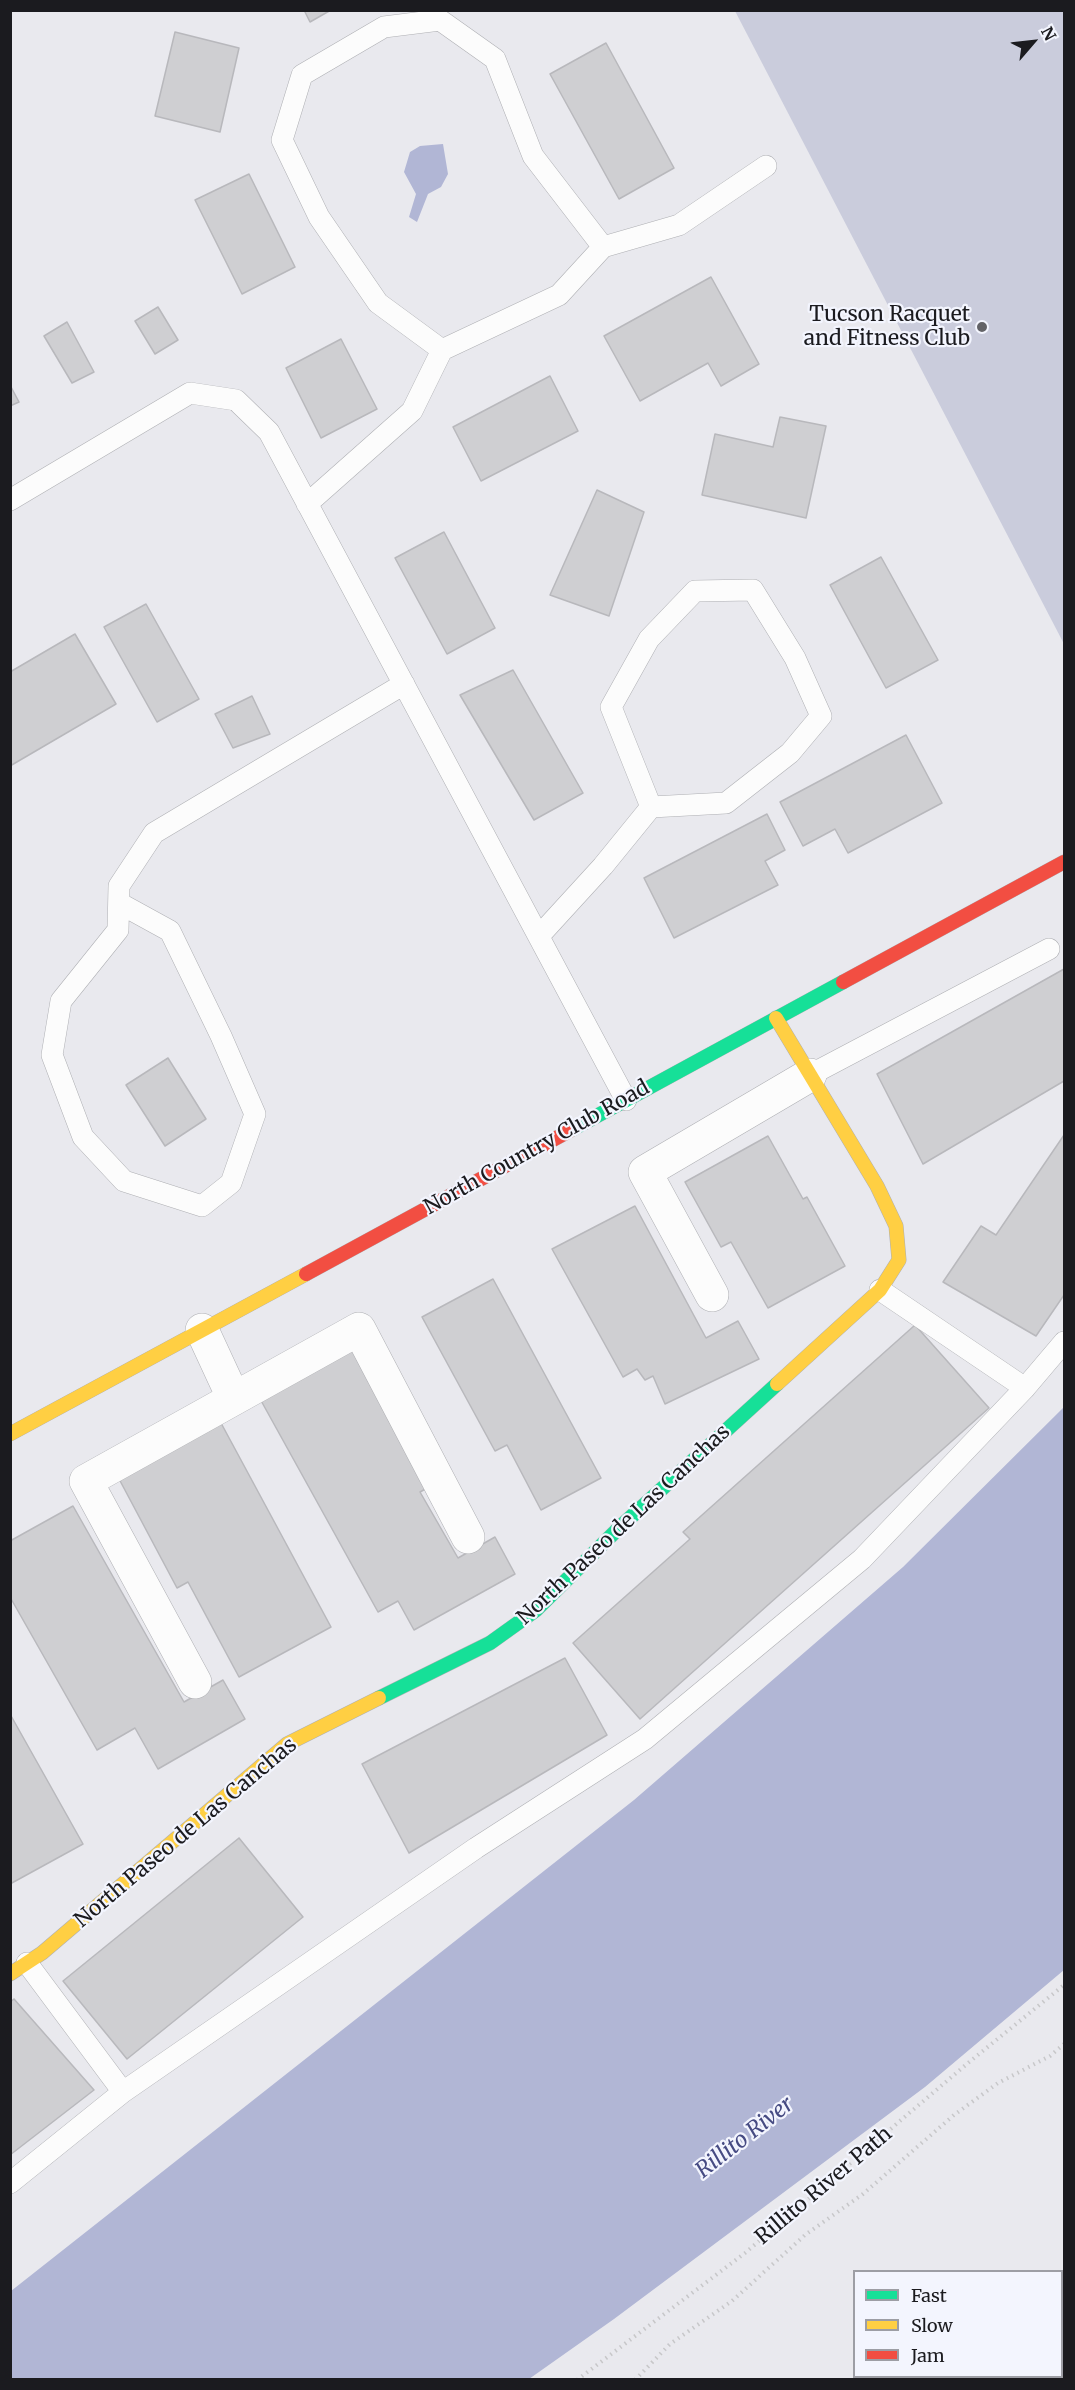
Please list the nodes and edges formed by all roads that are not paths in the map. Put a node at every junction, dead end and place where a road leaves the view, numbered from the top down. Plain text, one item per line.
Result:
1 (766, 166) dead end
2 (603, 247) junction
3 (442, 350) junction
4 (10, 500) edge
5 (308, 504) junction
6 (404, 684) junction
7 (651, 807) junction
8 (1065, 862) edge
9 (119, 903) junction
10 (539, 936) junction
11 (1049, 949) dead end
12 (776, 1018) junction
13 (810, 1076) junction
14 (626, 1100) junction
15 (880, 1290) junction
16 (712, 1295) dead end
17 (202, 1330) junction
18 (1065, 1342) edge
19 (1025, 1388) junction
20 (233, 1397) junction
21 (10, 1434) edge
22 (468, 1537) dead end
23 (195, 1682) dead end
24 (19, 1969) edge
25 (123, 2092) junction
26 (10, 2183) edge

1 - 2 lane
2 - 3 lane
2 - 3 lane
3 - 5 lane
4 - 5 lane
5 - 6 lane
6 - 9 lane
6 - 10 lane
7 - 7 lane
7 - 10 lane
8 - 12 street, North Country Club Road
9 - 9 lane
10 - 14 lane
11 - 13 lane
12 - 13 street, North Paseo de Las Canchas
12 - 14 street, North Country Club Road
13 - 15 street, North Paseo de Las Canchas
13 - 16 street
14 - 17 street, North Country Club Road
15 - 19 lane
15 - 24 street, North Paseo de Las Canchas
17 - 20 street
17 - 21 street, North Country Club Road
18 - 19 lane
19 - 25 lane
20 - 22 street
20 - 23 street
24 - 25 lane
25 - 26 lane

